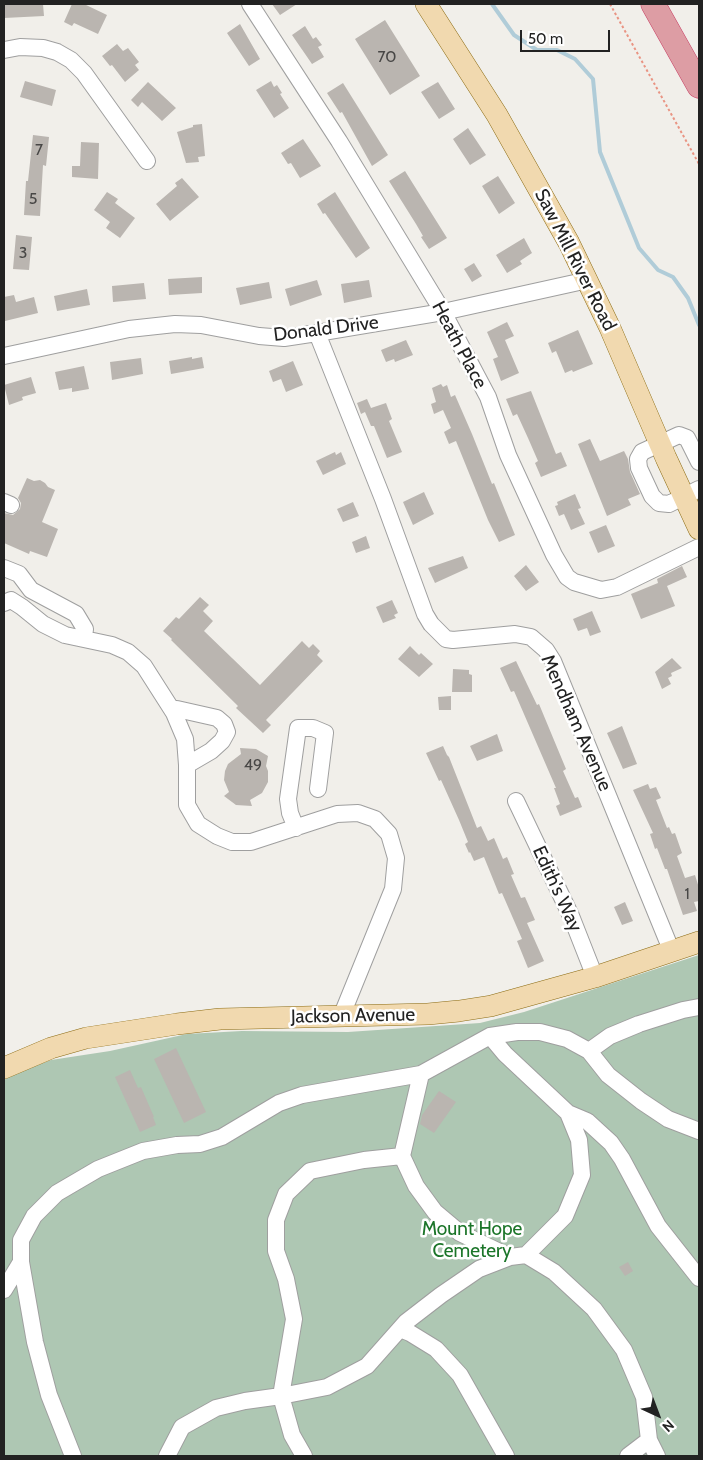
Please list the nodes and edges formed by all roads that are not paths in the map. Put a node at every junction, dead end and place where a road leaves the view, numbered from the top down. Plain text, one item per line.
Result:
1 (250, 4) edge
2 (426, 4) edge
3 (653, 4) edge
4 (669, 4) edge
5 (4, 50) edge
6 (699, 57) edge
7 (699, 86) edge
8 (147, 161) dead end
9 (588, 280) junction
10 (443, 312) junction
11 (317, 334) junction
12 (4, 356) edge
13 (660, 444) junction
14 (699, 462) edge
15 (692, 492) edge
16 (699, 529) edge
17 (699, 547) edge
18 (4, 568) edge
19 (31, 590) junction
20 (4, 603) edge
21 (22, 607) junction
22 (84, 637) junction
23 (174, 713) junction
24 (187, 765) junction
25 (318, 789) dead end
26 (516, 801) dead end
27 (296, 828) junction
28 (699, 942) edge
29 (672, 952) junction
30 (595, 978) junction
31 (699, 1007) edge
32 (340, 1017) junction
33 (490, 1036) junction
34 (589, 1051) junction
35 (4, 1068) edge
36 (421, 1074) junction
37 (568, 1113) junction
38 (699, 1131) edge
39 (402, 1156) junction
40 (518, 1256) junction
41 (21, 1262) junction
42 (699, 1278) edge
43 (4, 1290) edge
44 (400, 1329) junction
45 (281, 1396) junction
46 (649, 1440) junction
47 (73, 1456) edge
48 (167, 1456) edge
49 (304, 1456) edge
50 (506, 1456) edge
51 (628, 1456) edge
52 (656, 1456) edge

1 - 10 street, Heath Place
2 - 9 main road, Saw Mill River Road
3 - 7 highway
4 - 6 highway
5 - 8 street
9 - 10 street, Donald Drive
9 - 13 main road, Saw Mill River Road
10 - 11 street, Donald Drive
10 - 17 street, Heath Place
11 - 12 street, Donald Drive
11 - 29 street, Mendham Avenue
13 - 14 street
13 - 15 main road, Saw Mill River Road
13 - 15 street
15 - 16 main road, Saw Mill River Road
18 - 19 street
19 - 21 street
19 - 22 street
20 - 21 street
21 - 22 street
22 - 23 street
23 - 24 street
23 - 24 street
24 - 27 street
25 - 27 street
26 - 30 street, Edith's Way
27 - 32 street
28 - 29 main road, Jackson Avenue
29 - 30 main road, Jackson Avenue
30 - 32 main road, Jackson Avenue
31 - 34 street
32 - 35 main road, Jackson Avenue
33 - 34 street
33 - 36 street
33 - 37 street
34 - 38 street
36 - 39 street
36 - 41 street
37 - 40 street
37 - 42 street
39 - 40 street
39 - 45 street
40 - 44 street
40 - 46 street
41 - 43 street
41 - 47 street
44 - 45 street
44 - 50 street
45 - 48 street
45 - 49 street
46 - 51 street
46 - 52 street

